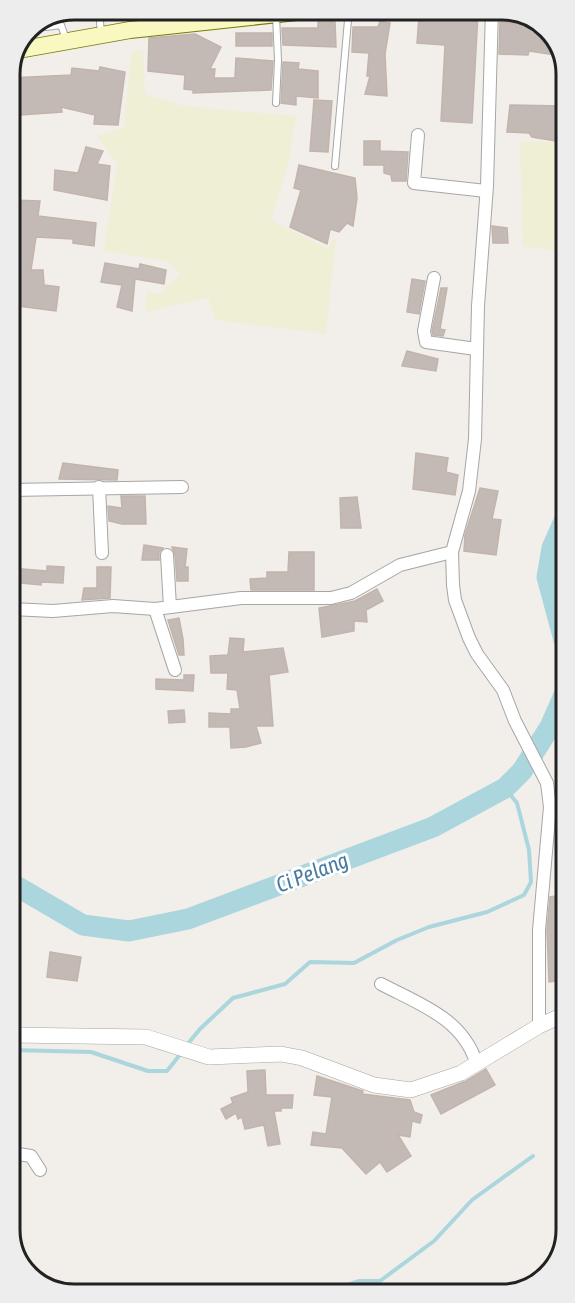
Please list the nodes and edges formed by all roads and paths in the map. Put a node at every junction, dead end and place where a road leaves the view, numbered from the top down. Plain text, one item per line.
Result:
1 (100, 20) edge
2 (226, 20) edge
3 (276, 20) edge
4 (348, 20) edge
5 (492, 20) edge
6 (47, 27) edge
7 (101, 35) junction
8 (66, 40) junction
9 (26, 48) edge
10 (276, 103) dead end
11 (418, 135) dead end
12 (335, 166) dead end
13 (486, 191) junction
14 (434, 278) dead end
15 (476, 349) junction
16 (99, 487) junction
17 (182, 487) dead end
18 (20, 490) edge
19 (452, 552) junction
20 (102, 553) dead end
21 (167, 555) dead end
22 (170, 607) junction
23 (20, 609) edge
24 (155, 609) junction
25 (175, 670) dead end
26 (381, 984) dead end
27 (556, 1018) edge
28 (539, 1026) junction
29 (20, 1035) edge
30 (476, 1062) junction
31 (20, 1154) edge
32 (40, 1170) dead end

1 - 7 lane
2 - 7 main road
3 - 10 lane
4 - 12 lane
5 - 13 street
6 - 8 lane
7 - 8 main road
8 - 9 main road
11 - 13 street
13 - 15 street
14 - 15 street
15 - 19 street
16 - 17 street
16 - 18 street
16 - 20 street
19 - 22 street
19 - 28 street
21 - 22 street
22 - 24 street
23 - 24 street
24 - 25 street
26 - 30 street
27 - 28 street
28 - 30 street
29 - 30 street
31 - 32 street

